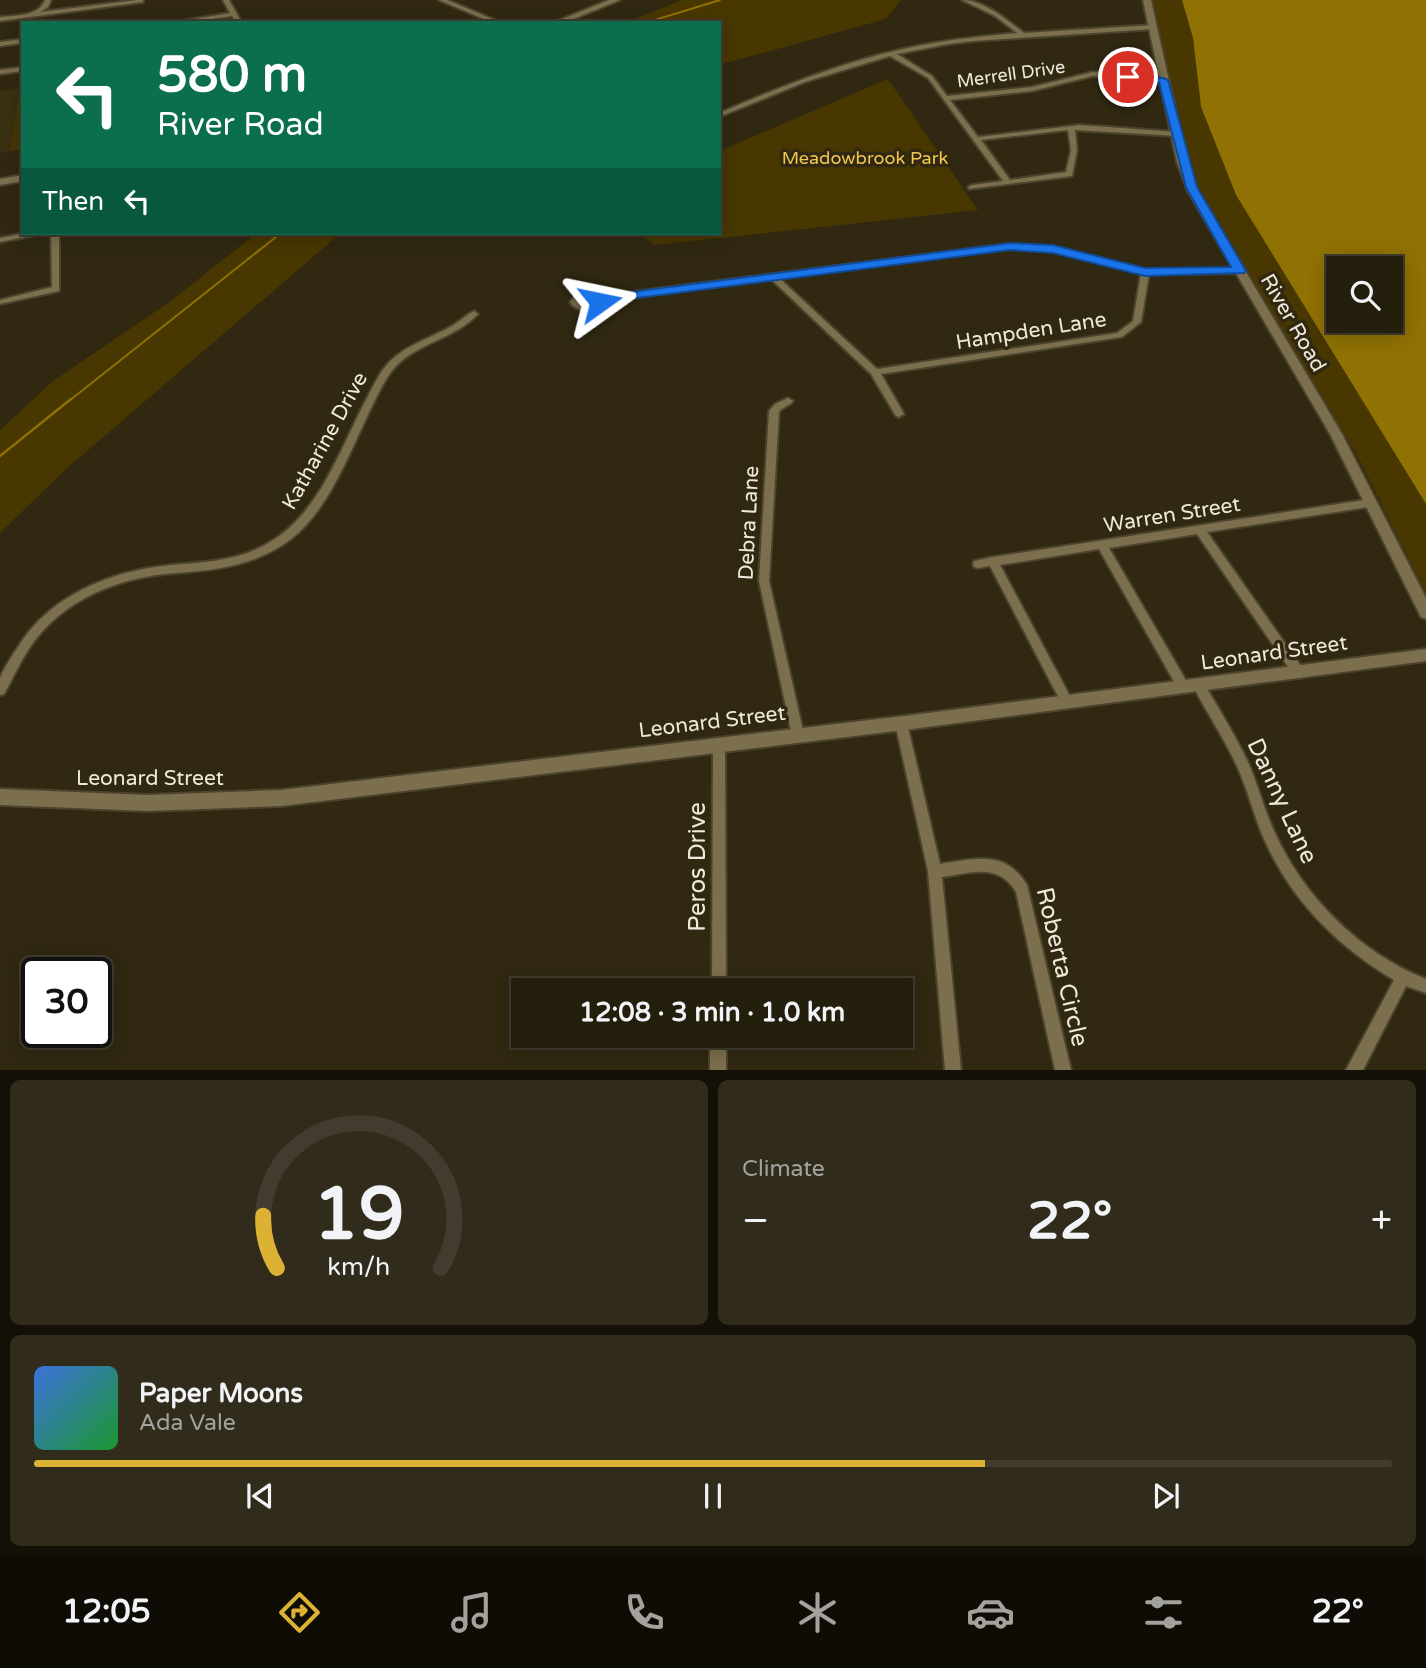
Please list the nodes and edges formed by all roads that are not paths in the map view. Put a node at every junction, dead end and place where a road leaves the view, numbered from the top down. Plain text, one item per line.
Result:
1 (48, 0) edge
2 (140, 0) edge
3 (226, 0) edge
4 (442, 0) edge
5 (616, 0) edge
6 (965, 0) edge
7 (1147, 0) edge
8 (234, 14) junction
9 (31, 15) junction
10 (0, 19) edge
11 (187, 21) edge
12 (238, 21) edge
13 (494, 21) edge
14 (561, 21) edge
15 (1153, 27) junction
16 (1024, 36) junction
17 (21, 41) edge
18 (0, 44) edge
19 (892, 54) junction
20 (21, 68) edge
21 (0, 72) edge
22 (1163, 80) junction
23 (946, 98) junction
24 (721, 114) edge
25 (1071, 128) junction
26 (1177, 134) junction
27 (975, 139) junction
28 (21, 178) edge
29 (0, 182) edge
30 (1008, 182) junction
31 (972, 187) dead end
32 (26, 235) edge
33 (55, 235) edge
34 (0, 240) edge
35 (1240, 271) junction
36 (1145, 272) junction
37 (773, 277) junction
38 (600, 299) dead end
39 (0, 302) edge
40 (474, 314) dead end
41 (876, 372) junction
42 (788, 401) dead end
43 (899, 414) dead end
44 (1371, 503) junction
45 (1200, 530) junction
46 (1102, 545) junction
47 (993, 561) junction
48 (978, 564) dead end
49 (1426, 613) edge
50 (1426, 655) edge
51 (1299, 673) junction
52 (1191, 687) junction
53 (0, 690) edge
54 (1067, 702) junction
55 (901, 723) junction
56 (798, 735) junction
57 (719, 744) junction
58 (0, 797) edge
59 (935, 871) junction
60 (1403, 977) junction
61 (719, 978) edge
62 (1426, 986) edge
63 (718, 1048) edge
64 (718, 1069) edge
65 (953, 1069) edge
66 (1063, 1069) edge
67 (1354, 1069) edge

1 - 9 street
2 - 9 street
3 - 8 street
4 - 13 street
5 - 14 street
6 - 16 street
7 - 15 street, River Road
8 - 11 street
8 - 12 street
9 - 10 street
15 - 16 street
15 - 22 street, River Road
16 - 19 street
17 - 18 street
19 - 23 street
19 - 24 street
20 - 21 street
22 - 23 street, Merrell Drive
22 - 26 street, River Road
23 - 27 street
25 - 26 street
25 - 27 street
25 - 30 street
26 - 35 street, River Road
27 - 30 street
28 - 29 street
30 - 31 street
32 - 34 street
33 - 39 street
35 - 36 street
35 - 44 street, River Road
36 - 37 street
36 - 41 street, Hampden Lane
37 - 38 street
37 - 41 street
40 - 53 street, Katharine Drive
41 - 43 street
42 - 56 street, Debra Lane
44 - 45 street, Warren Street
44 - 49 street, River Road
45 - 46 street, Warren Street
45 - 51 street
46 - 47 street, Warren Street
46 - 52 street, Danny Lane
47 - 48 street, Warren Street
47 - 54 street
50 - 51 street, Leonard Street
51 - 52 street, Leonard Street
52 - 54 street, Leonard Street
52 - 60 street, Danny Lane
54 - 55 street, Leonard Street
55 - 56 street, Leonard Street
55 - 59 street
56 - 57 street, Leonard Street
57 - 58 street, Leonard Street
57 - 61 street, Peros Drive
59 - 65 street
59 - 66 street, Roberta Circle
60 - 62 street, Danny Lane
60 - 67 street
63 - 64 street

